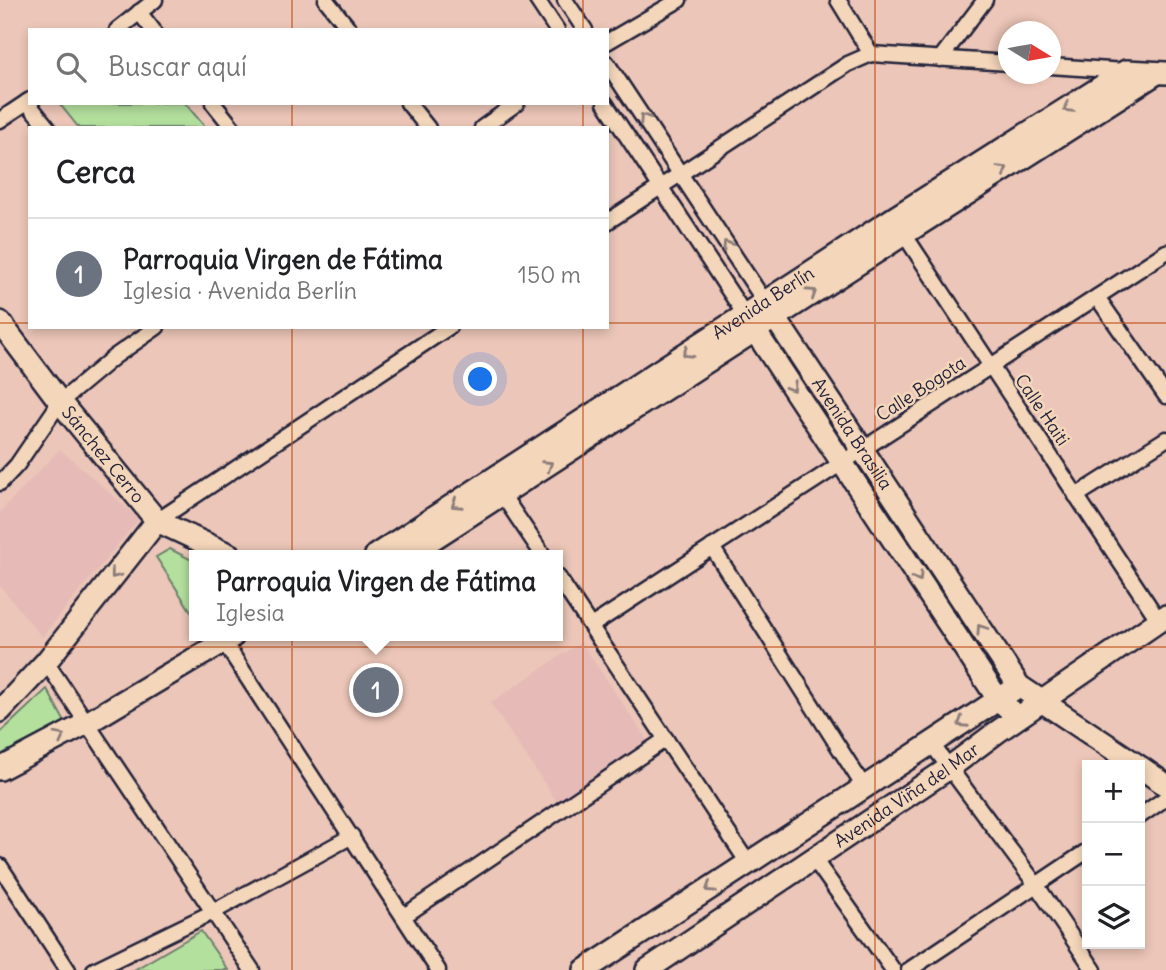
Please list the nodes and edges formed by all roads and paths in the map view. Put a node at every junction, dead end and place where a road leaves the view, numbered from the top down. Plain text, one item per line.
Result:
1 (155, 0) edge
2 (326, 0) edge
3 (537, 0) edge
4 (565, 0) edge
5 (679, 0) edge
6 (838, 0) edge
7 (985, 0) edge
8 (139, 12) junction
9 (119, 28) edge
10 (151, 28) edge
11 (348, 28) edge
12 (556, 28) edge
13 (584, 28) edge
14 (609, 41) edge
15 (871, 54) junction
16 (940, 58) junction
17 (998, 62) edge
18 (609, 66) edge
19 (1061, 67) edge
20 (1126, 71) junction
21 (1163, 78) edge
22 (28, 101) edge
23 (31, 105) edge
24 (215, 105) edge
25 (410, 105) edge
26 (514, 105) edge
27 (606, 105) edge
28 (0, 120) edge
29 (47, 126) edge
30 (231, 126) edge
31 (426, 126) edge
32 (485, 126) edge
33 (680, 173) junction
34 (660, 187) junction
35 (609, 221) edge
36 (899, 226) junction
37 (1166, 252) edge
38 (1097, 297) junction
39 (770, 310) junction
40 (0, 322) edge
41 (750, 323) junction
42 (154, 329) edge
43 (446, 329) edge
44 (990, 367) junction
45 (1166, 396) edge
46 (60, 402) junction
47 (1166, 439) edge
48 (863, 449) junction
49 (842, 463) junction
50 (0, 483) edge
51 (497, 487) junction
52 (1076, 496) junction
53 (157, 521) junction
54 (712, 547) junction
55 (219, 550) edge
56 (385, 550) edge
57 (415, 550) edge
58 (540, 550) edge
59 (563, 584) edge
60 (1162, 619) edge
61 (591, 626) junction
62 (225, 641) edge
63 (229, 641) edge
64 (46, 662) junction
65 (1019, 686) junction
66 (998, 699) junction
67 (1042, 701) junction
68 (0, 711) edge
69 (1018, 718) junction
70 (87, 723) junction
71 (666, 739) junction
72 (931, 743) junction
73 (1129, 760) edge
74 (949, 768) junction
75 (0, 769) edge
76 (1145, 771) edge
77 (1166, 785) edge
78 (864, 787) junction
79 (1166, 798) edge
80 (1145, 813) edge
81 (352, 836) junction
82 (1082, 854) edge
83 (814, 859) junction
84 (748, 863) junction
85 (0, 866) edge
86 (1037, 886) junction
87 (213, 912) junction
88 (404, 916) junction
89 (656, 968) edge
90 (68, 970) edge
91 (93, 970) edge
92 (252, 970) edge
93 (438, 970) edge
94 (585, 970) edge
95 (893, 970) edge
96 (909, 970) edge
97 (1094, 970) edge

1 - 8 street
2 - 11 street
3 - 12 street
4 - 13 street
5 - 14 street
6 - 15 street
7 - 16 street
8 - 9 street
8 - 10 street
15 - 16 street
15 - 33 street
16 - 17 street
33 -> 18 street, Avenida Brasilia
19 - 20 street
20 - 21 street, Avenida Berlín
20 -> 36 street, Avenida Berlín
36 -> 21 street, Avenida Berlín
22 - 28 street
23 - 29 street
24 - 30 street
25 - 31 street
26 - 32 street
27 - 34 street, Avenida Brasilia
33 - 34 street
39 -> 33 street, Avenida Brasilia
34 - 35 street
34 - 41 street, Avenida Brasilia
36 - 39 street, Avenida Berlín
36 - 44 street, Calle Haiti
37 - 38 street, Calle Bogota
38 - 44 street, Calle Bogota
38 - 45 street
39 - 41 street, Avenida Berlín
39 - 48 street, Avenida Brasilia
40 - 46 street, Sánchez Cerro
41 -> 49 street, Avenida Brasilia
41 - 51 street, Avenida Berlín
42 - 46 street
43 - 53 street
44 - 48 street, Calle Bogota
44 - 52 street, Calle Haiti
46 - 50 street
46 - 53 street, Sánchez Cerro
47 - 52 street
48 - 49 street, Calle Bogota
65 -> 48 street, Avenida Brasilia
49 - 54 street, Calle Bogota
49 -> 66 street, Avenida Brasilia
51 -> 56 street, Avenida Berlín
51 - 57 street, Avenida Berlín
51 - 58 street
52 - 60 street, Calle Haiti
53 - 55 street, Sánchez Cerro
53 -> 64 street
54 - 61 street, Calle Bogota
54 - 78 street
59 - 61 street
60 - 67 street, Avenida Viña del Mar
61 - 71 street
62 - 70 street
63 - 81 street
64 - 68 street
64 - 70 street
65 - 66 street, Avenida Viña del Mar
65 - 67 street, Avenida Brasilia
66 - 69 street, Avenida Brasilia
66 -> 72 street, Avenida Viña del Mar
67 - 69 street, Avenida Viña del Mar
67 - 73 street, Avenida Brasilia
69 - 74 street, Avenida Viña del Mar
75 -> 70 street
70 - 87 street
71 - 84 street
71 - 88 street
72 - 74 street
72 - 78 street, Avenida Viña del Mar
74 - 83 street, Avenida Viña del Mar
74 - 86 street
76 - 77 street, Avenida Brasilia
78 - 84 street, Avenida Viña del Mar
79 - 80 street
81 - 87 street
81 - 88 street
82 - 86 street
83 - 89 street, Avenida Viña del Mar
83 - 95 street
84 -> 94 street, Avenida Viña del Mar
85 - 90 street
86 - 96 street
86 - 97 street
87 - 91 street
87 - 92 street
88 - 93 street

